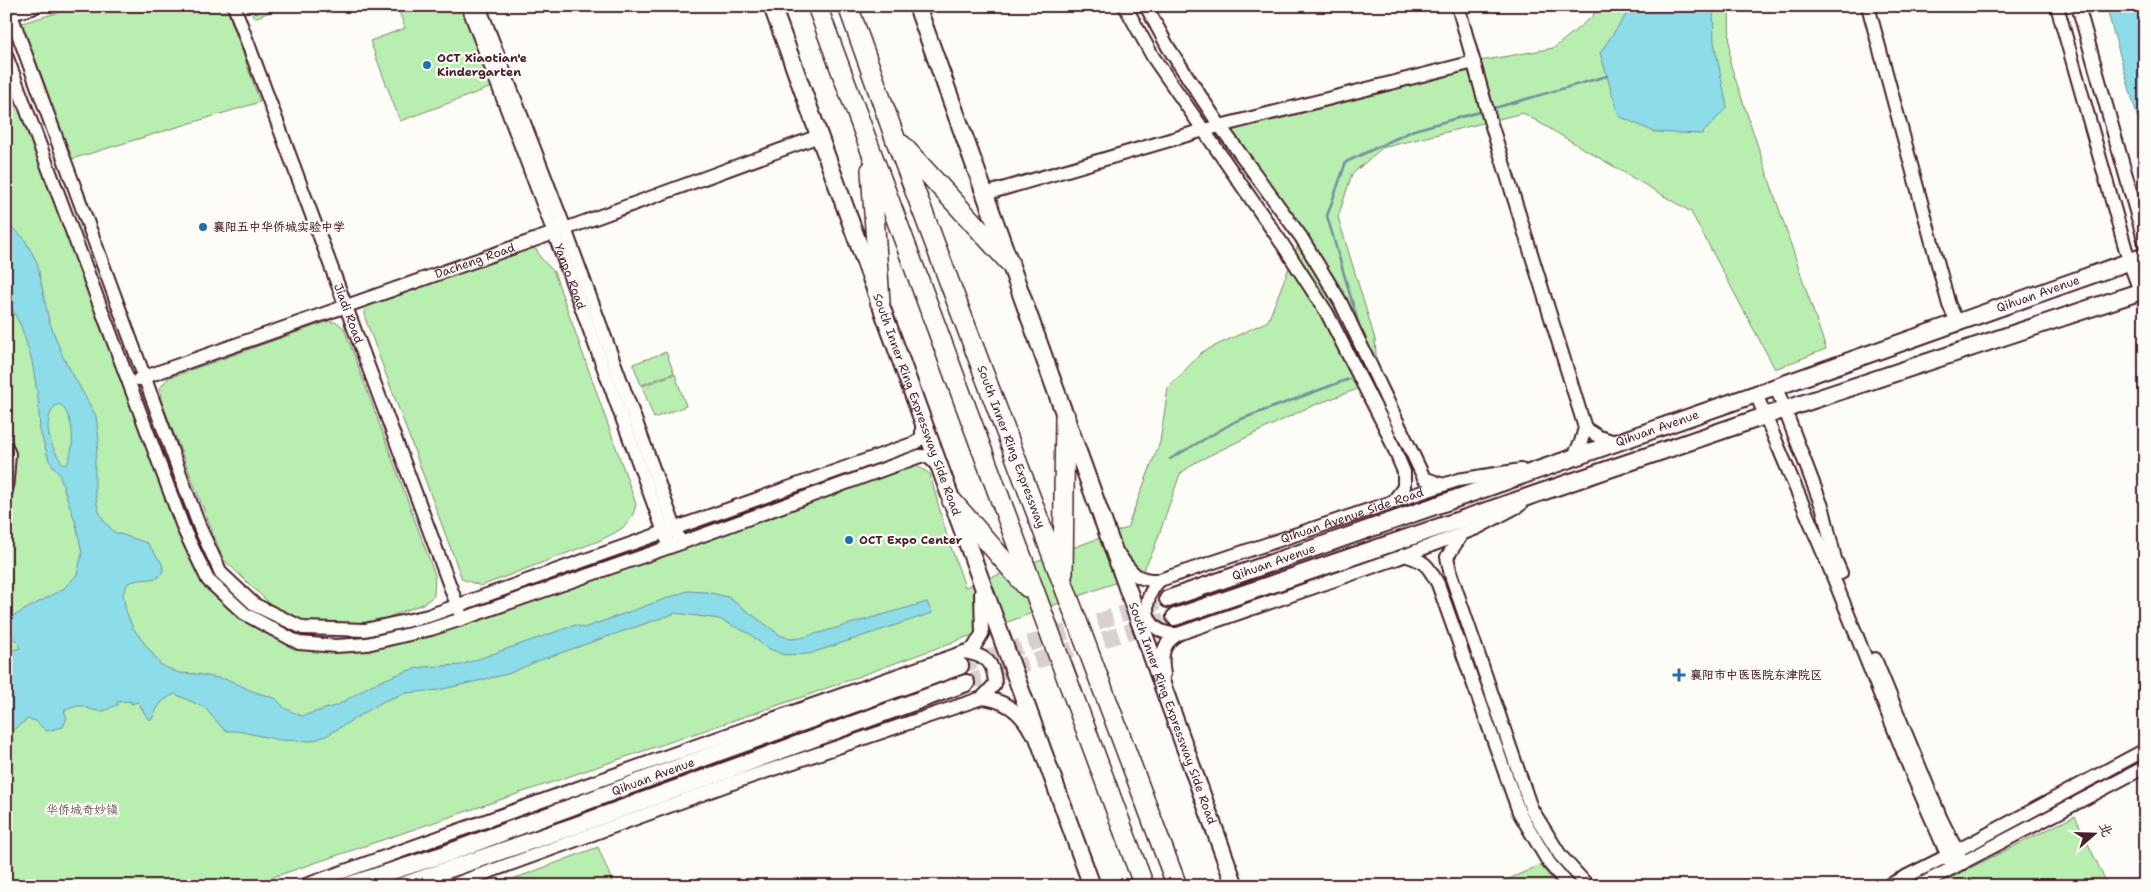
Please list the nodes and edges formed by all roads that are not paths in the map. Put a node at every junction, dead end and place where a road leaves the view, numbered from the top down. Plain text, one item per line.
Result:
1 (32, 6) edge
2 (234, 6) edge
3 (468, 6) edge
4 (479, 6) edge
5 (772, 6) edge
6 (817, 6) edge
7 (848, 6) edge
8 (917, 6) edge
9 (1125, 6) edge
10 (1146, 6) edge
11 (1458, 6) edge
12 (1868, 6) edge
13 (2057, 6) edge
14 (2078, 6) edge
15 (8, 13) edge
16 (6, 55) edge
17 (1474, 62) junction
18 (1220, 126) junction
19 (1204, 130) junction
20 (819, 136) junction
21 (895, 138) junction
22 (869, 149) junction
23 (985, 194) junction
24 (560, 231) junction
25 (2145, 243) edge
26 (2137, 259) edge
27 (1009, 262) junction
28 (2142, 290) edge
29 (880, 302) junction
30 (345, 306) junction
31 (1958, 323) junction
32 (145, 376) junction
33 (129, 383) junction
34 (1776, 387) junction
35 (1756, 394) junction
36 (1784, 411) junction
37 (1065, 416) junction
38 (1765, 416) junction
39 (922, 418) junction
40 (1585, 428) junction
41 (1615, 442) junction
42 (6, 446) edge
43 (1573, 458) junction
44 (1548, 466) junction
45 (941, 470) junction
46 (1443, 485) junction
47 (1552, 488) junction
48 (6, 491) edge
49 (952, 501) junction
50 (1393, 502) junction
51 (670, 530) junction
52 (1462, 534) junction
53 (675, 544) junction
54 (1112, 544) junction
55 (1404, 556) junction
56 (978, 573) junction
57 (1160, 580) junction
58 (1063, 584) junction
59 (1035, 596) junction
60 (1168, 599) tunnel mouth
61 (458, 606) junction
62 (1175, 617) tunnel mouth
63 (462, 619) junction
64 (1178, 634) junction
65 (962, 659) junction
66 (966, 682) tunnel mouth
67 (982, 698) junction
68 (1171, 708) junction
69 (687, 749) junction
70 (724, 750) junction
71 (2145, 750) edge
72 (2145, 767) edge
73 (1049, 768) junction
74 (727, 770) junction
75 (577, 789) junction
76 (703, 794) junction
77 (549, 815) junction
78 (559, 832) junction
79 (592, 833) junction
80 (1951, 854) junction
81 (1958, 866) junction
82 (303, 886) edge
83 (346, 886) edge
84 (401, 886) edge
85 (450, 886) edge
86 (1092, 886) edge
87 (1144, 886) edge
88 (1177, 886) edge
89 (1235, 886) edge
90 (1569, 886) edge
91 (1588, 886) edge
92 (1887, 886) edge
93 (1918, 886) edge

1 - 15 main road
2 - 30 street, Jiadi Road
3 - 24 street, Yanpo Road
4 - 24 street, Yanpo Road
5 - 20 main road, South Inner Ring Expressway Side Road
6 - 22 highway
7 - 21 highway, South Inner Ring Expressway
8 - 23 main road, South Inner Ring Expressway Side Road
9 - 19 street
10 - 18 street
11 - 17 street
12 - 31 street
13 - 26 street
14 - 25 street
15 - 32 street
16 - 33 street
17 - 18 street
17 - 40 street
18 - 19 street
18 - 46 street
19 - 23 street
19 - 50 street
20 - 24 street, Dacheng Road
20 - 29 main road, South Inner Ring Expressway Side Road
21 - 27 highway
21 - 58 highway, South Inner Ring Expressway
22 - 29 highway
22 - 59 highway
23 - 27 main road, South Inner Ring Expressway Side Road
24 - 30 street, Dacheng Road
24 - 51 street, Yanpo Road
26 - 28 street
26 - 31 main road, Qihuan Avenue
27 - 37 main road, South Inner Ring Expressway Side Road
28 - 36 main road, Qihuan Avenue
29 - 39 main road, South Inner Ring Expressway Side Road
30 - 32 street, Dacheng Road
30 - 61 street, Jiadi Road
31 - 34 main road, Qihuan Avenue
32 - 33 street, Dacheng Road
32 - 61 street
33 - 63 street
34 - 35 main road, Qihuan Avenue
34 - 36 street
35 - 38 street
35 - 41 main road, Qihuan Avenue
36 - 38 main road, Qihuan Avenue
36 - 80 street
37 - 54 main road, South Inner Ring Expressway Side Road
37 - 58 highway
38 - 47 main road, Qihuan Avenue
38 - 80 street
39 - 45 main road, South Inner Ring Expressway Side Road
39 - 51 street
40 - 41 street
40 - 43 street
41 - 43 main road, Qihuan Avenue
42 - 48 street
43 - 44 main road, Qihuan Avenue
44 - 46 street, Qihuan Avenue Side Road
44 - 60 main road, Qihuan Avenue
45 - 49 main road, South Inner Ring Expressway Side Road
45 - 53 street
46 - 50 street, Qihuan Avenue Side Road
47 - 52 street
47 - 62 main road, Qihuan Avenue
49 - 56 main road, South Inner Ring Expressway Side Road
49 - 59 highway
50 - 57 street, Qihuan Avenue Side Road
51 - 53 street, Yanpo Road
51 - 61 street
52 - 55 street
52 - 91 street
53 - 63 street
54 - 57 street, Qihuan Avenue Side Road
54 - 68 main road, South Inner Ring Expressway Side Road
55 - 64 street
55 - 90 street
56 - 65 street
56 - 73 main road, South Inner Ring Expressway Side Road
57 - 64 street
58 - 88 highway, South Inner Ring Expressway
59 - 87 highway
61 - 63 street, Jiadi Road
64 - 68 street
65 - 67 street
65 - 69 street
65 - 70 main road, Qihuan Avenue
66 - 74 main road, Qihuan Avenue
67 - 73 street
67 - 76 street
68 - 89 main road, South Inner Ring Expressway Side Road
69 - 70 street
69 - 75 street
70 - 77 main road, Qihuan Avenue
71 - 80 street
72 - 81 street
73 - 86 main road, South Inner Ring Expressway Side Road
74 - 76 street
74 - 78 main road, Qihuan Avenue
75 - 77 street
75 - 82 street
76 - 79 street
77 - 83 main road, Qihuan Avenue
78 - 79 street
78 - 84 main road, Qihuan Avenue
79 - 85 street
80 - 81 street
80 - 92 street
81 - 93 street

